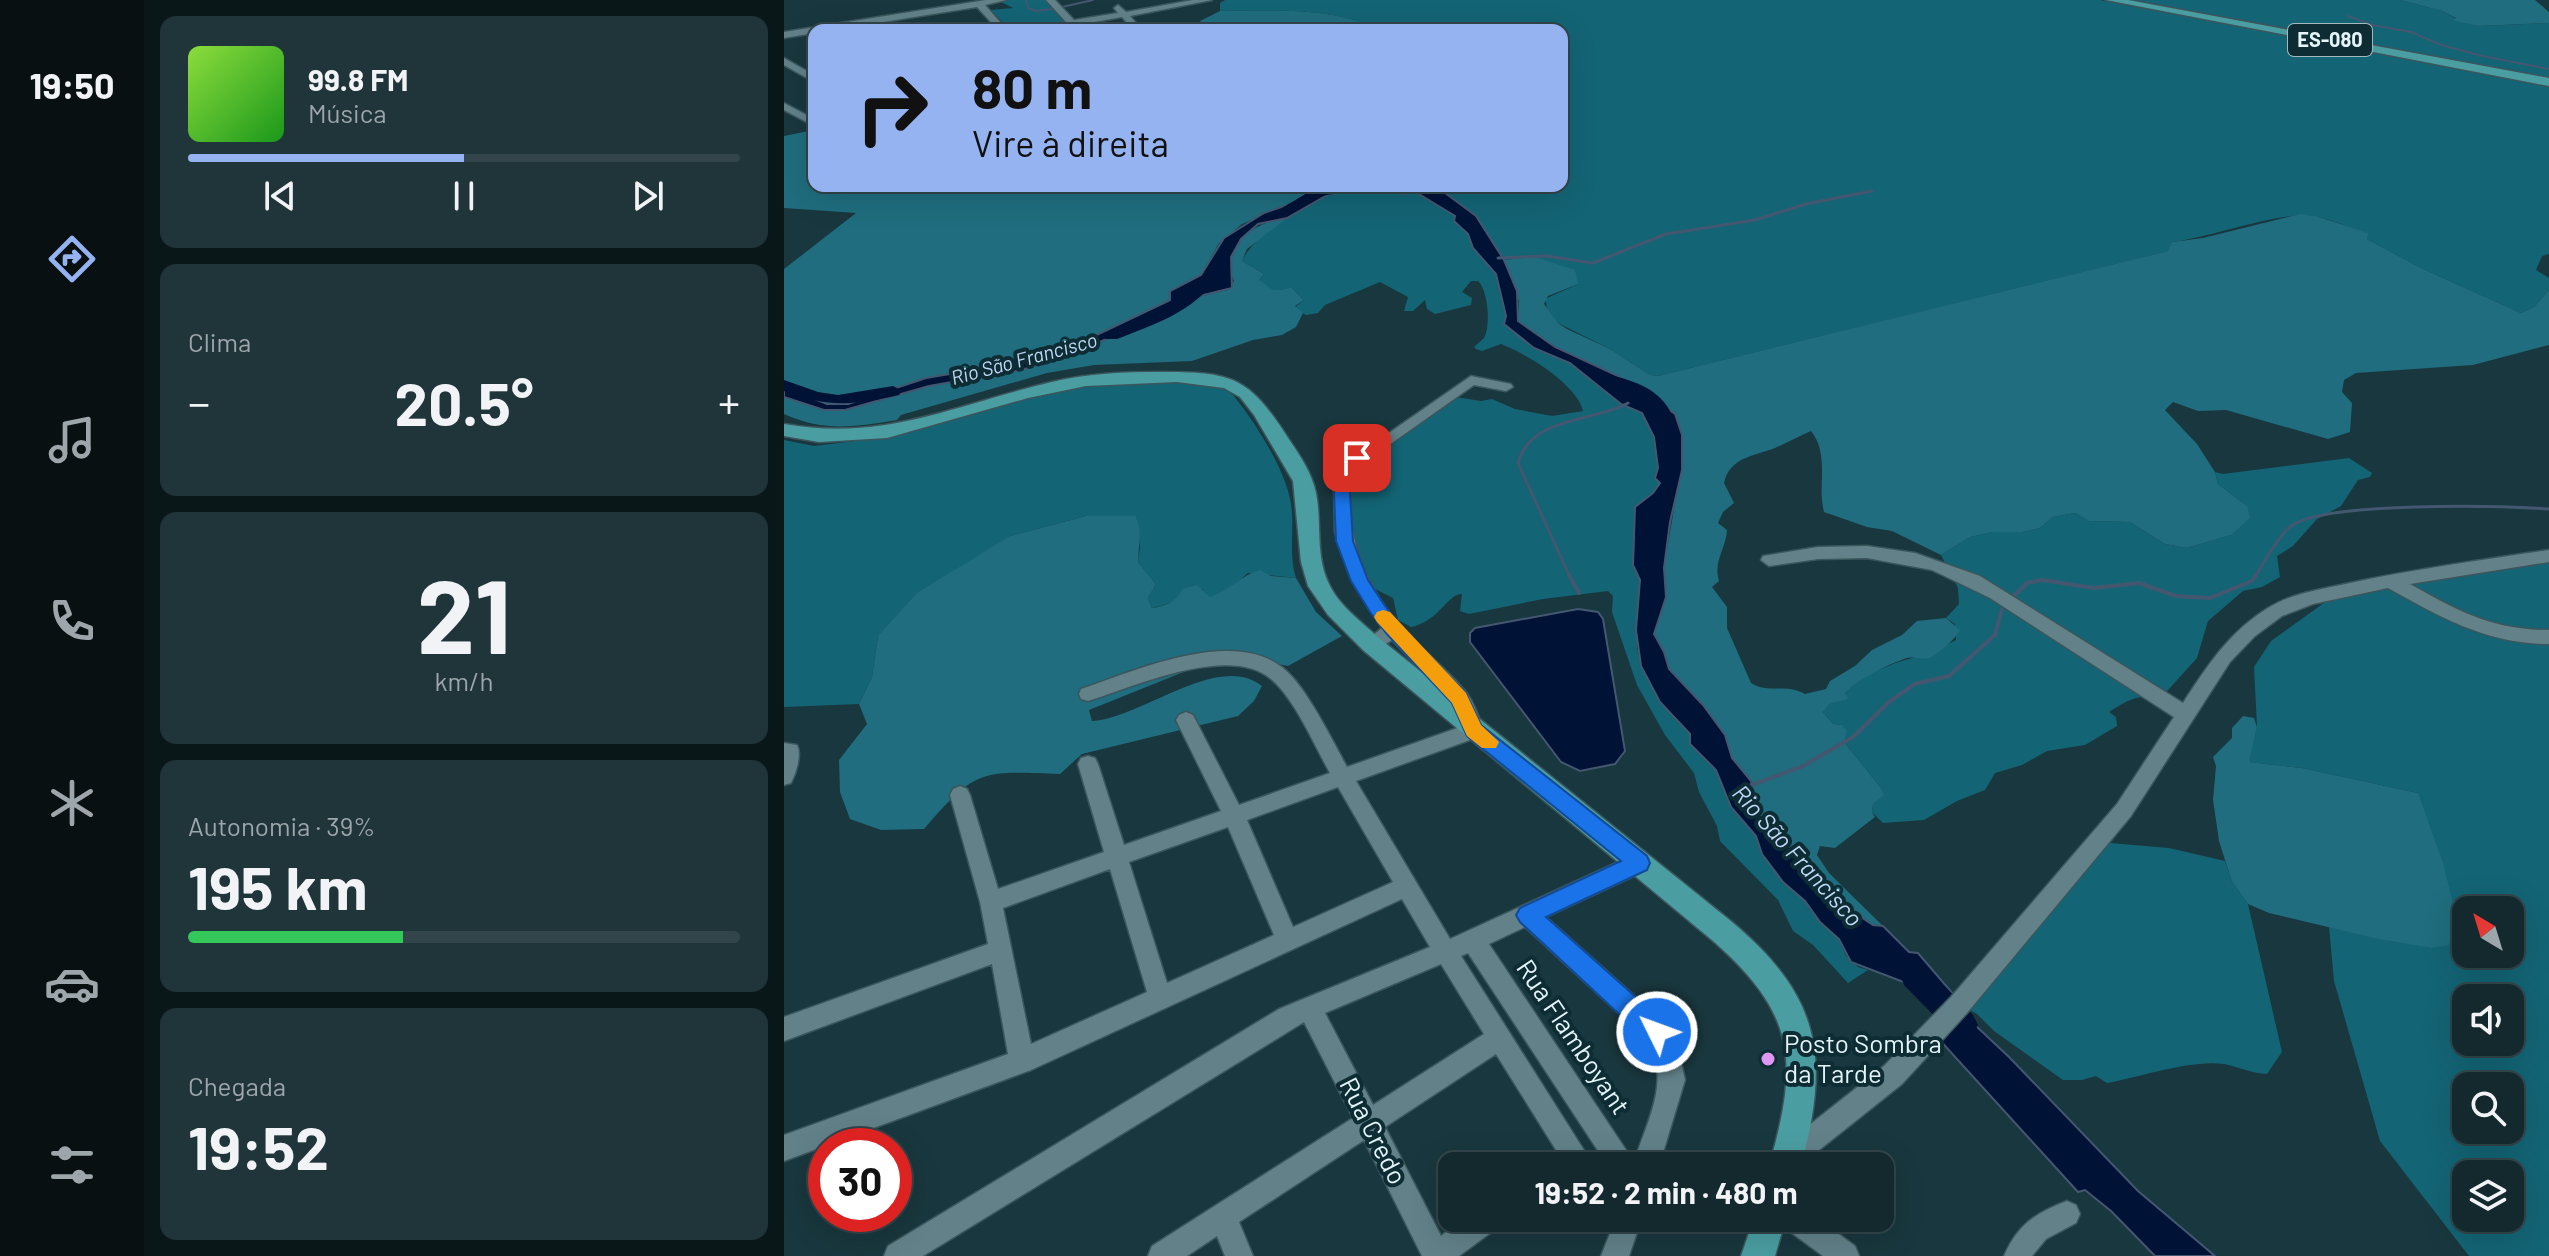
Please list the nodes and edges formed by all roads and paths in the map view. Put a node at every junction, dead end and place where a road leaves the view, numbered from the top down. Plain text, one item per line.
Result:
1 (1002, 0) edge
2 (1050, 0) edge
3 (1208, 0) edge
4 (2111, 0) edge
5 (910, 3) dead end
6 (979, 4) junction
7 (1116, 6) dead end
8 (922, 13) junction
9 (1124, 15) junction
10 (929, 21) dead end
11 (859, 24) edge
12 (997, 24) edge
13 (1071, 24) edge
14 (1086, 24) edge
15 (1132, 24) edge
16 (808, 31) edge
17 (784, 35) edge
18 (786, 65) edge
19 (808, 74) edge
20 (2549, 82) edge
21 (784, 106) edge
22 (808, 120) edge
23 (1506, 387) dead end
24 (784, 430) edge
25 (2549, 556) edge
26 (1769, 560) dead end
27 (2390, 581) junction
28 (1393, 630) junction
29 (2549, 637) edge
30 (1371, 644) junction
31 (1088, 694) dead end
32 (2186, 715) junction
33 (1186, 720) dead end
34 (1474, 730) junction
35 (784, 751) edge
36 (1088, 764) dead end
37 (784, 777) edge
38 (1343, 777) junction
39 (960, 795) dead end
40 (1234, 815) junction
41 (1116, 857) junction
42 (1639, 863) junction
43 (1407, 886) junction
44 (991, 902) junction
45 (1528, 915) junction
46 (1473, 940) junction
47 (1288, 941) junction
48 (1001, 950) junction
49 (1445, 951) junction
50 (1160, 998) junction
51 (1309, 1006) junction
52 (784, 1029) edge
53 (1501, 1037) junction
54 (1022, 1061) junction
55 (1369, 1124) junction
56 (784, 1148) edge
57 (1564, 1152) edge
58 (1614, 1152) edge
59 (1650, 1152) edge
60 (1789, 1152) edge
61 (1799, 1152) edge
62 (2067, 1214) dead end
63 (1223, 1216) junction
64 (1469, 1232) edge
65 (1766, 1232) edge
66 (1813, 1232) edge
67 (898, 1256) edge
68 (1162, 1256) edge
69 (1239, 1256) edge
70 (1437, 1256) edge
71 (1758, 1256) edge
72 (1845, 1256) edge
73 (2018, 1256) edge

1 - 6 street
2 - 13 street
3 - 9 street
4 - 20 main road, ES-080
5 - 8 street
6 - 8 street
6 - 12 street
7 - 9 street
8 - 10 street
8 - 11 street
9 - 14 street
9 - 15 street
16 - 17 street
18 - 19 street
21 - 22 street
23 - 28 street
24 - 30 main road
25 - 27 street
26 - 32 street
27 - 29 street
27 - 32 street
28 - 30 street
28 - 34 street
30 - 34 main road
31 - 38 street
32 - 61 street
33 - 40 street
34 - 38 street
34 - 42 main road
35 - 37 street
36 - 41 street
38 - 40 street
38 - 43 street
39 - 44 street
40 - 41 street
40 - 47 street
41 - 44 street
41 - 50 street
42 - 45 street
42 - 60 main road
43 - 47 street
43 - 49 street
44 - 48 street
45 - 46 street
45 - 59 street
46 - 49 street
46 - 58 street, Rua Flamboyant
47 - 50 street
48 - 52 street
48 - 54 street
49 - 51 street
49 - 53 street
50 - 54 street
51 - 55 street, Rua Credo
51 - 67 street
53 - 55 street
53 - 57 street
54 - 56 street
55 - 63 street
55 - 70 street, Rua Credo
62 - 73 street
63 - 68 street
63 - 69 street
64 - 70 street
65 - 71 main road
66 - 72 street

